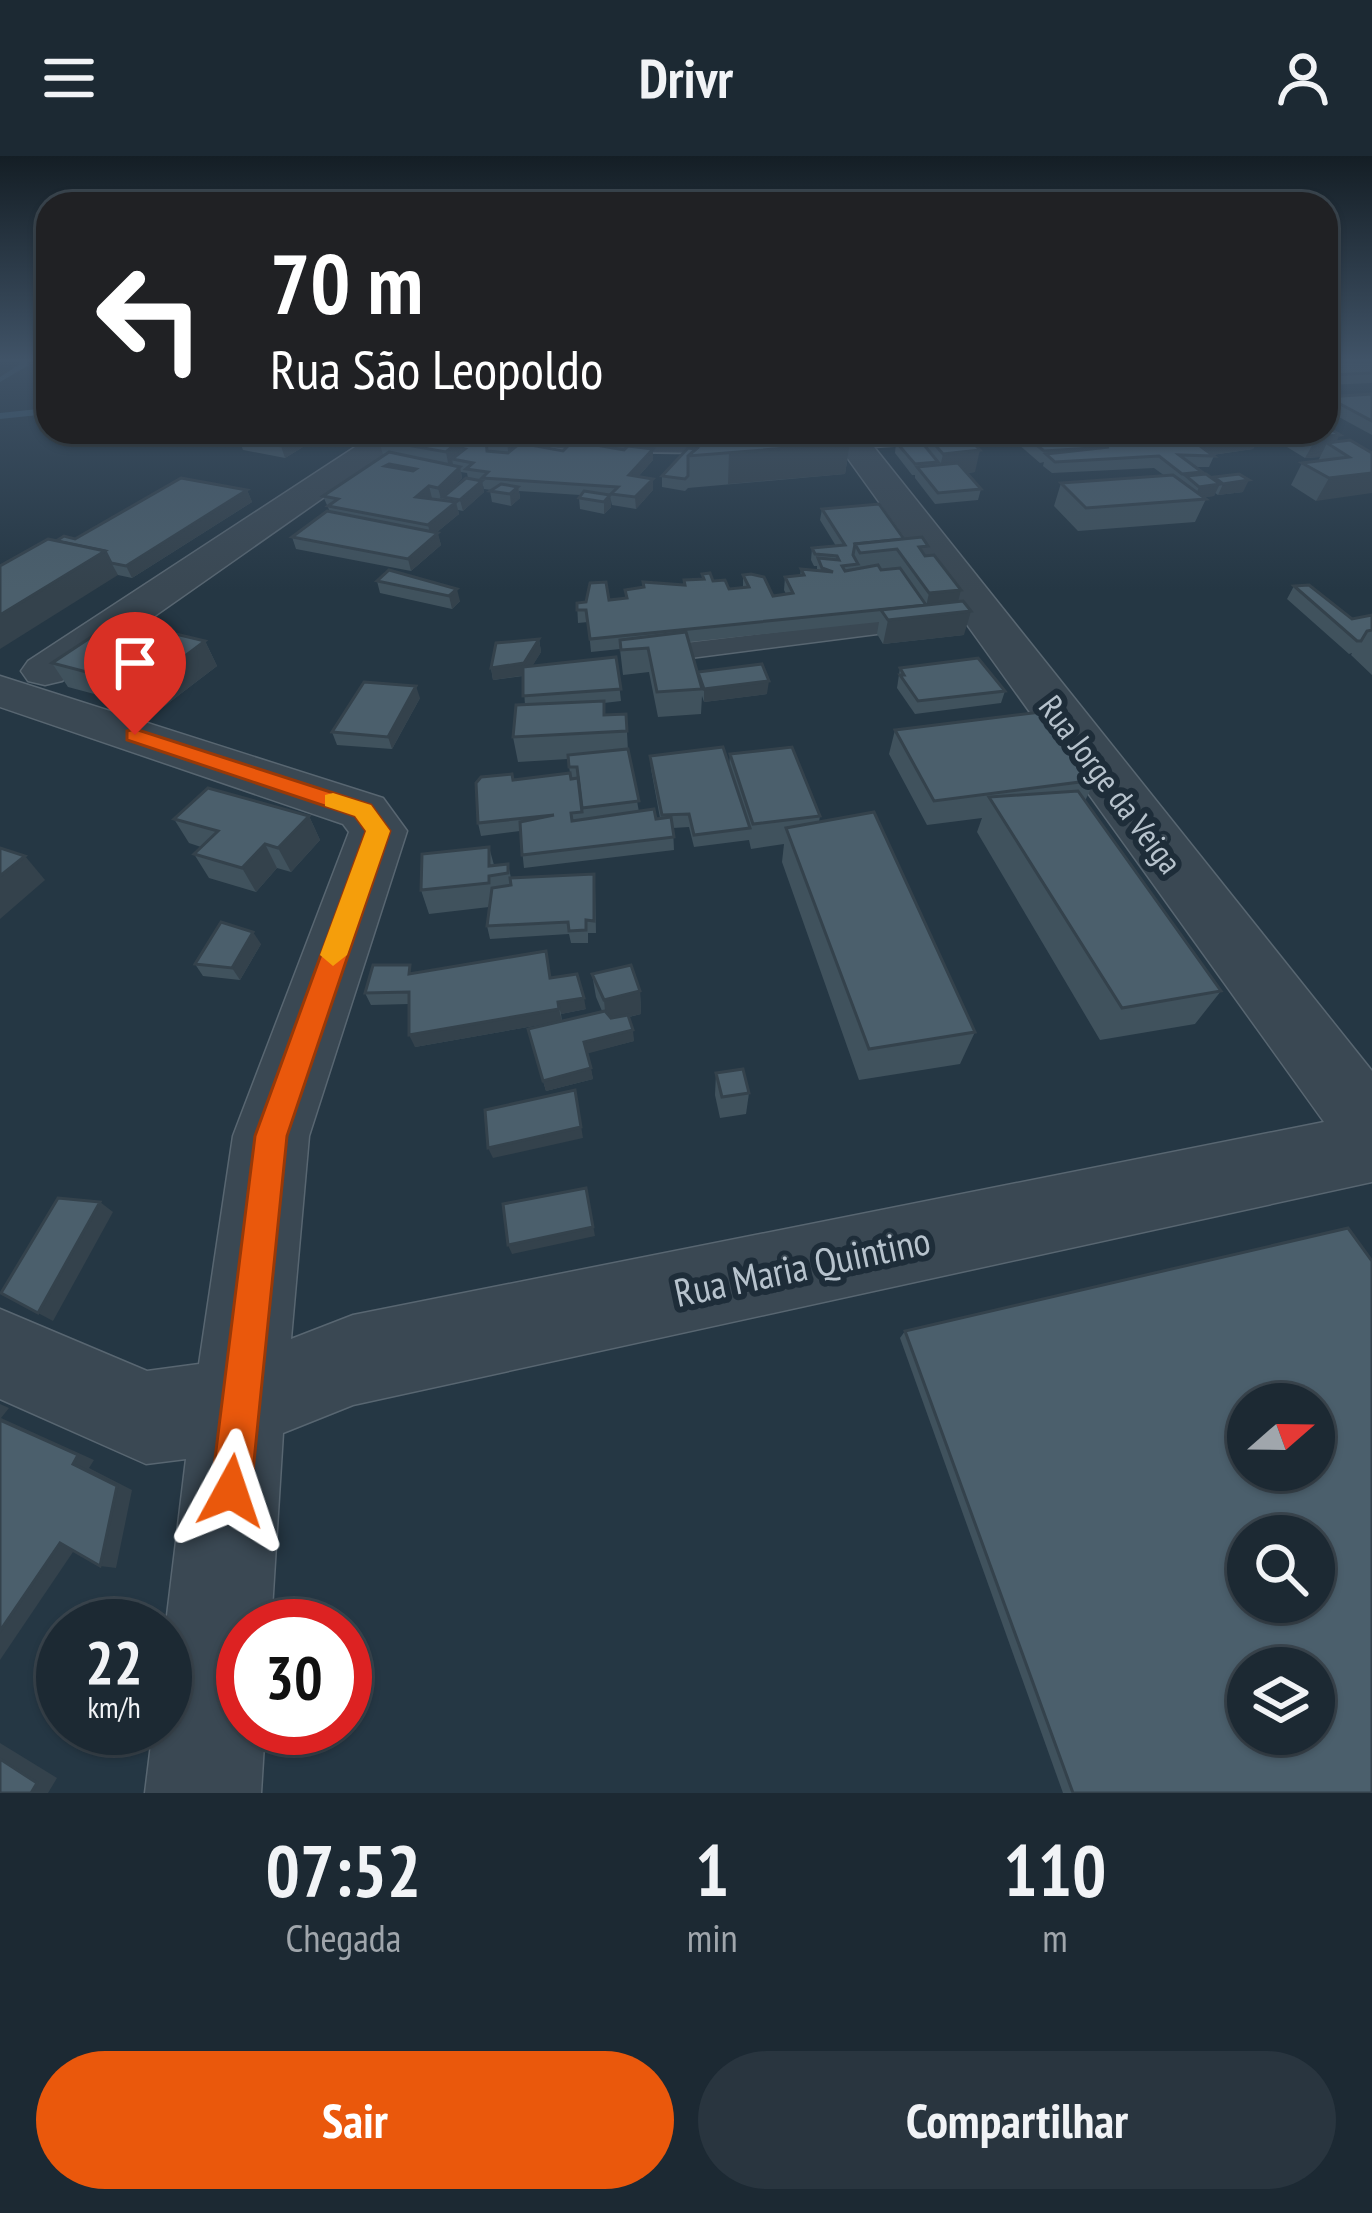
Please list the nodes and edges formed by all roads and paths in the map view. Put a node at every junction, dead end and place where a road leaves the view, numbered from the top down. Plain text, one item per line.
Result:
1 (382, 444) edge
2 (661, 444) edge
3 (709, 444) edge
4 (853, 444) edge
5 (961, 618) junction
6 (619, 658) edge
7 (4, 696) edge
8 (1372, 1128) edge
9 (1372, 1147) edge
10 (0, 1352) edge
11 (239, 1405) junction
12 (202, 1793) edge

1 - 7 street
2 - 3 street
4 - 5 street, Rua Jorge da Veiga
5 - 6 lane
5 - 8 street, Rua Jorge da Veiga
7 - 11 street
9 - 11 street, Rua Maria Quintino
10 - 11 street, Rua Maria Quintino
11 - 12 street

